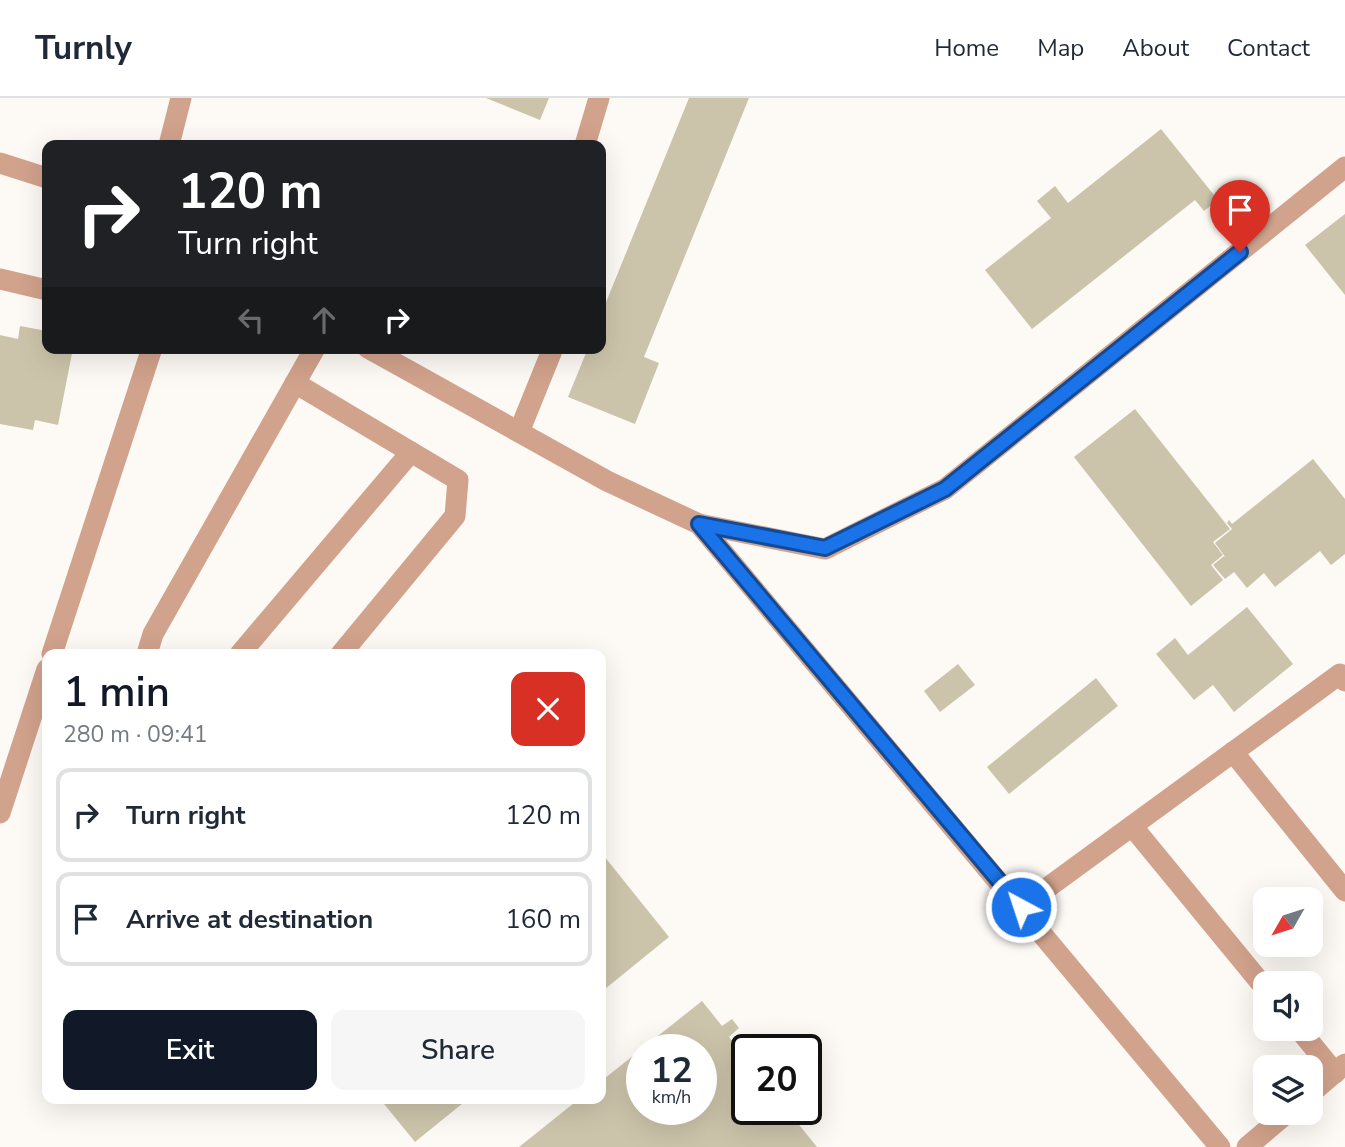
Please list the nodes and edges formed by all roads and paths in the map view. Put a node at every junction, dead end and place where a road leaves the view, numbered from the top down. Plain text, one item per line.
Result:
1 (181, 98) edge
2 (598, 98) edge
3 (170, 140) edge
4 (586, 140) edge
5 (0, 163) edge
6 (1345, 167) edge
7 (42, 176) edge
8 (0, 279) edge
9 (42, 289) edge
10 (150, 354) edge
11 (312, 354) edge
12 (379, 354) edge
13 (551, 354) edge
14 (295, 383) junction
15 (519, 432) junction
16 (411, 452) junction
17 (699, 524) junction
18 (54, 649) edge
19 (148, 649) edge
20 (244, 649) edge
21 (345, 649) edge
22 (1345, 681) edge
23 (42, 684) edge
24 (1233, 752) junction
25 (0, 813) edge
26 (1132, 826) junction
27 (1345, 891) edge
28 (1021, 907) junction
29 (1253, 973) edge
30 (1311, 1041) edge
31 (1340, 1069) edge
32 (1323, 1083) edge
33 (1273, 1125) edge
34 (1220, 1147) edge
35 (1247, 1147) edge

1 - 3 lane
2 - 4 lane
5 - 7 lane
6 - 17 lane
8 - 9 lane
10 - 18 lane
11 - 14 lane
12 - 15 lane
13 - 15 lane
14 - 16 lane
14 - 19 lane
15 - 17 lane
16 - 20 lane
16 - 21 lane
17 - 28 lane
22 - 24 lane
23 - 25 lane
24 - 26 lane
24 - 27 lane
26 - 28 lane
26 - 29 lane
28 - 34 lane
30 - 31 lane
31 - 32 lane
33 - 35 lane

